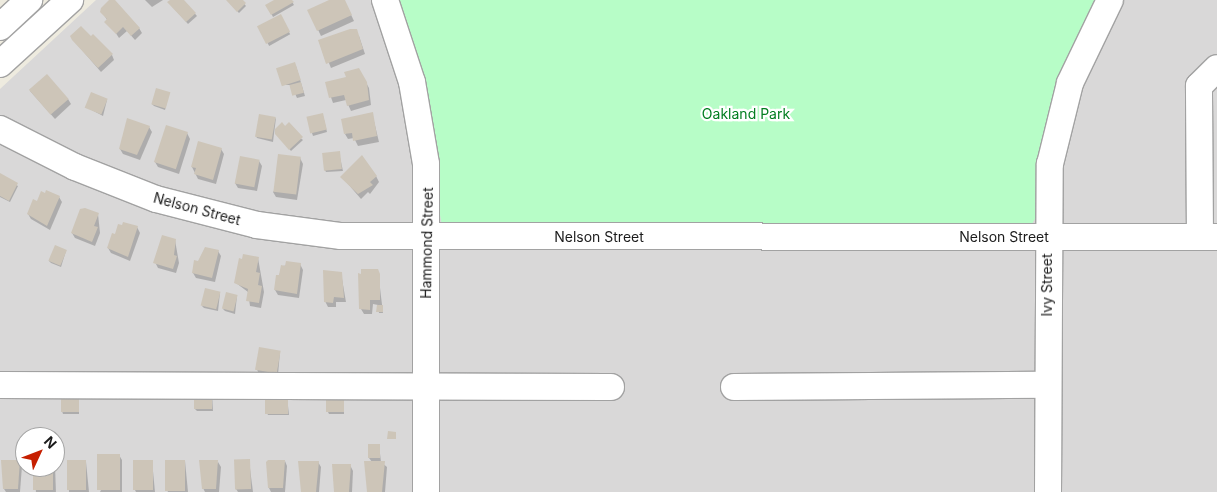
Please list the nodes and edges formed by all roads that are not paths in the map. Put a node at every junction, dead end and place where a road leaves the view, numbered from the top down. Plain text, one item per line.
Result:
1 (70, 0) edge
2 (385, 0) edge
3 (1110, 0) edge
4 (27, 1) edge
5 (45, 23) junction
6 (0, 27) edge
7 (0, 64) edge
8 (1217, 68) edge
9 (1208, 90) edge
10 (0, 129) edge
11 (1048, 237) junction
12 (1208, 237) edge
13 (427, 238) junction
14 (0, 385) edge
15 (1047, 385) junction
16 (426, 387) junction
17 (611, 387) dead end
18 (734, 387) dead end
19 (426, 492) edge
20 (1048, 492) edge

1 - 5 street
2 - 13 street, Hammond Street
3 - 11 street, Ivy Street
4 - 5 street
4 - 6 street
5 - 7 street
8 - 9 street
9 - 12 street
10 - 13 street, Nelson Street
11 - 12 street, Nelson Street
11 - 13 street, Nelson Street
11 - 15 street, Ivy Street
13 - 16 street, Hammond Street
14 - 16 street
15 - 18 street
15 - 20 street, Ivy Street
16 - 17 street
16 - 19 street, Hammond Street

